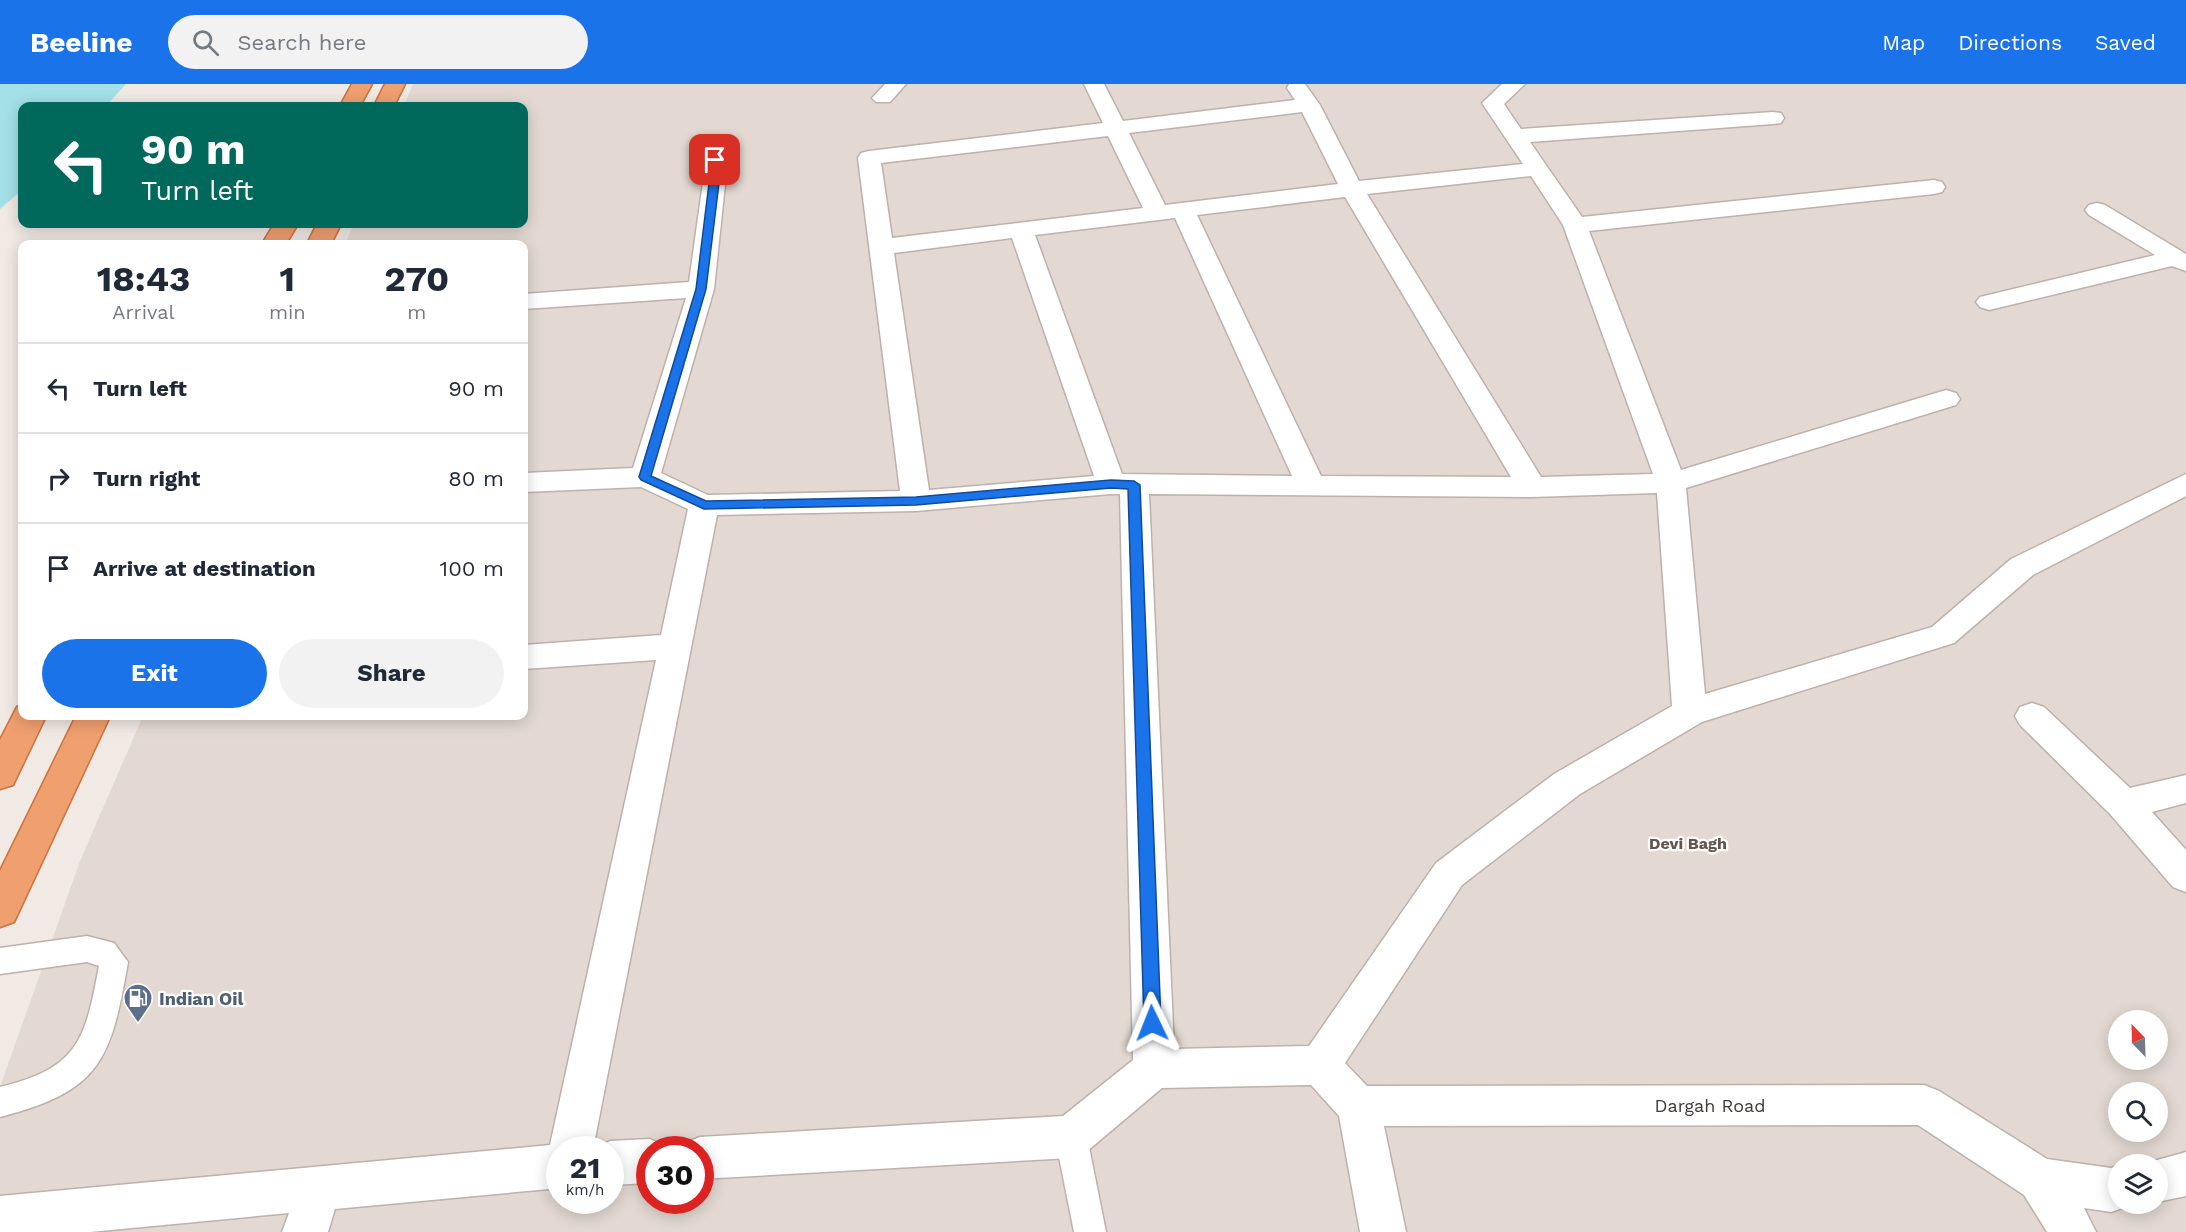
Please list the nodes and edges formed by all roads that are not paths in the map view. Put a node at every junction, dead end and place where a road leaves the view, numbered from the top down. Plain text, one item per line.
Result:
1 (362, 84) edge
2 (395, 84) edge
3 (1094, 84) edge
4 (1288, 84) edge
5 (1515, 84) edge
6 (352, 102) edge
7 (386, 102) edge
8 (1309, 105) junction
9 (1773, 118) dead end
10 (1114, 127) junction
11 (1515, 136) junction
12 (714, 146) dead end
13 (1537, 169) junction
14 (1934, 187) dead end
15 (1352, 189) junction
16 (2097, 210) dead end
17 (1170, 211) junction
18 (1575, 225) junction
19 (1021, 230) junction
20 (882, 247) junction
21 (2181, 261) edge
22 (701, 289) junction
23 (528, 301) edge
24 (1989, 303) dead end
25 (1946, 399) dead end
26 (645, 477) junction
27 (528, 482) edge
28 (1671, 483) junction
29 (2186, 484) edge
30 (1122, 485) junction
31 (1312, 487) junction
32 (1532, 487) junction
33 (916, 501) junction
34 (704, 505) junction
35 (676, 646) junction
36 (528, 657) edge
37 (1690, 712) junction
38 (2032, 716) dead end
39 (27, 720) edge
40 (91, 720) edge
41 (0, 775) edge
42 (2186, 789) edge
43 (2123, 804) junction
44 (2186, 876) edge
45 (0, 910) edge
46 (0, 961) edge
47 (1320, 1065) junction
48 (1154, 1069) junction
49 (0, 1102) edge
50 (1358, 1106) junction
51 (575, 1136) edge
52 (1071, 1137) junction
53 (714, 1157) edge
54 (546, 1168) edge
55 (2186, 1174) edge
56 (2168, 1178) edge
57 (2040, 1180) junction
58 (320, 1187) junction
59 (2108, 1190) edge
60 (0, 1218) edge
61 (305, 1232) edge
62 (1089, 1232) edge
63 (1383, 1232) edge
64 (2073, 1232) edge

1 - 6 highway
2 - 7 highway
3 - 10 street
4 - 8 street
5 - 11 street
8 - 10 street
8 - 15 street
9 - 11 street
10 - 17 street
10 - 20 street
11 - 13 street
12 - 22 street
13 - 15 street
13 - 18 street
14 - 18 street
15 - 17 street
15 - 32 street
16 - 21 street
17 - 19 street
17 - 31 street
18 - 28 street
19 - 20 street
19 - 30 street
20 - 33 street
21 - 24 street
22 - 23 street
22 - 26 street
25 - 28 street
26 - 27 street
26 - 34 street
28 - 32 street
28 - 37 street
29 - 37 street
30 - 31 street
30 - 33 street
30 - 48 street
31 - 32 street
33 - 34 street
34 - 35 street
35 - 36 street
35 - 51 street
37 - 47 street
38 - 43 street
39 - 41 highway
40 - 45 highway
42 - 43 street
43 - 44 street
46 - 49 lane
47 - 48 street
47 - 50 street
48 - 52 street
50 - 57 street, Dargah Road
50 - 63 street
52 - 53 street
52 - 62 lane
54 - 58 street
55 - 56 street
57 - 59 street, Dargah Road
57 - 64 street, Dargah Road
58 - 60 street
58 - 61 street

